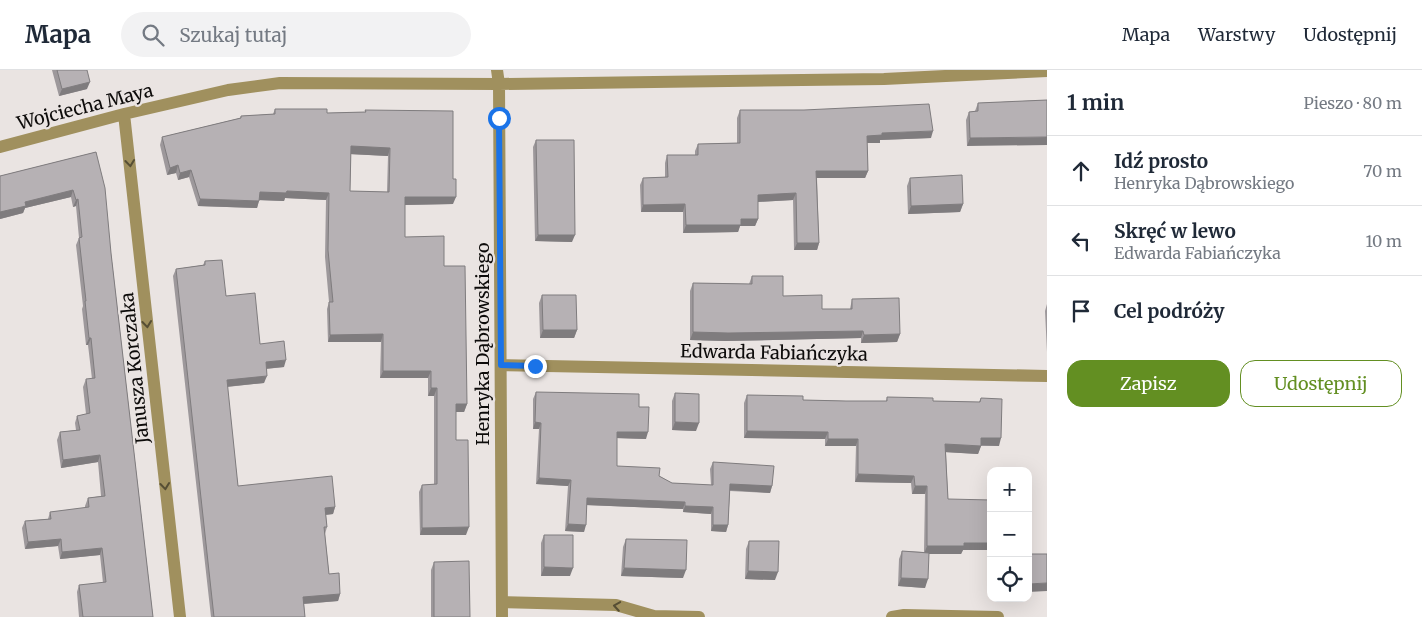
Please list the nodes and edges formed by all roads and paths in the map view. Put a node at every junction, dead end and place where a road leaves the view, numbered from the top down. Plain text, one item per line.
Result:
1 (496, 70) edge
2 (1047, 71) edge
3 (499, 84) junction
4 (124, 114) junction
5 (0, 147) edge
6 (501, 365) junction
7 (1047, 376) edge
8 (502, 602) junction
9 (180, 617) edge
10 (502, 617) edge
11 (699, 617) edge
12 (892, 617) edge
13 (998, 617) edge

1 - 3 street, Henryka Dąbrowskiego
2 - 3 street, Wojciecha Maya
3 - 4 street, Wojciecha Maya
3 - 6 street, Henryka Dąbrowskiego
4 - 5 street, Wojciecha Maya
4 -> 9 street, Janusza Korczaka
6 - 7 street, Edwarda Fabiańczyka
6 - 8 street, Henryka Dąbrowskiego
8 - 10 street, Henryka Dąbrowskiego
11 -> 8 street
12 - 13 street

